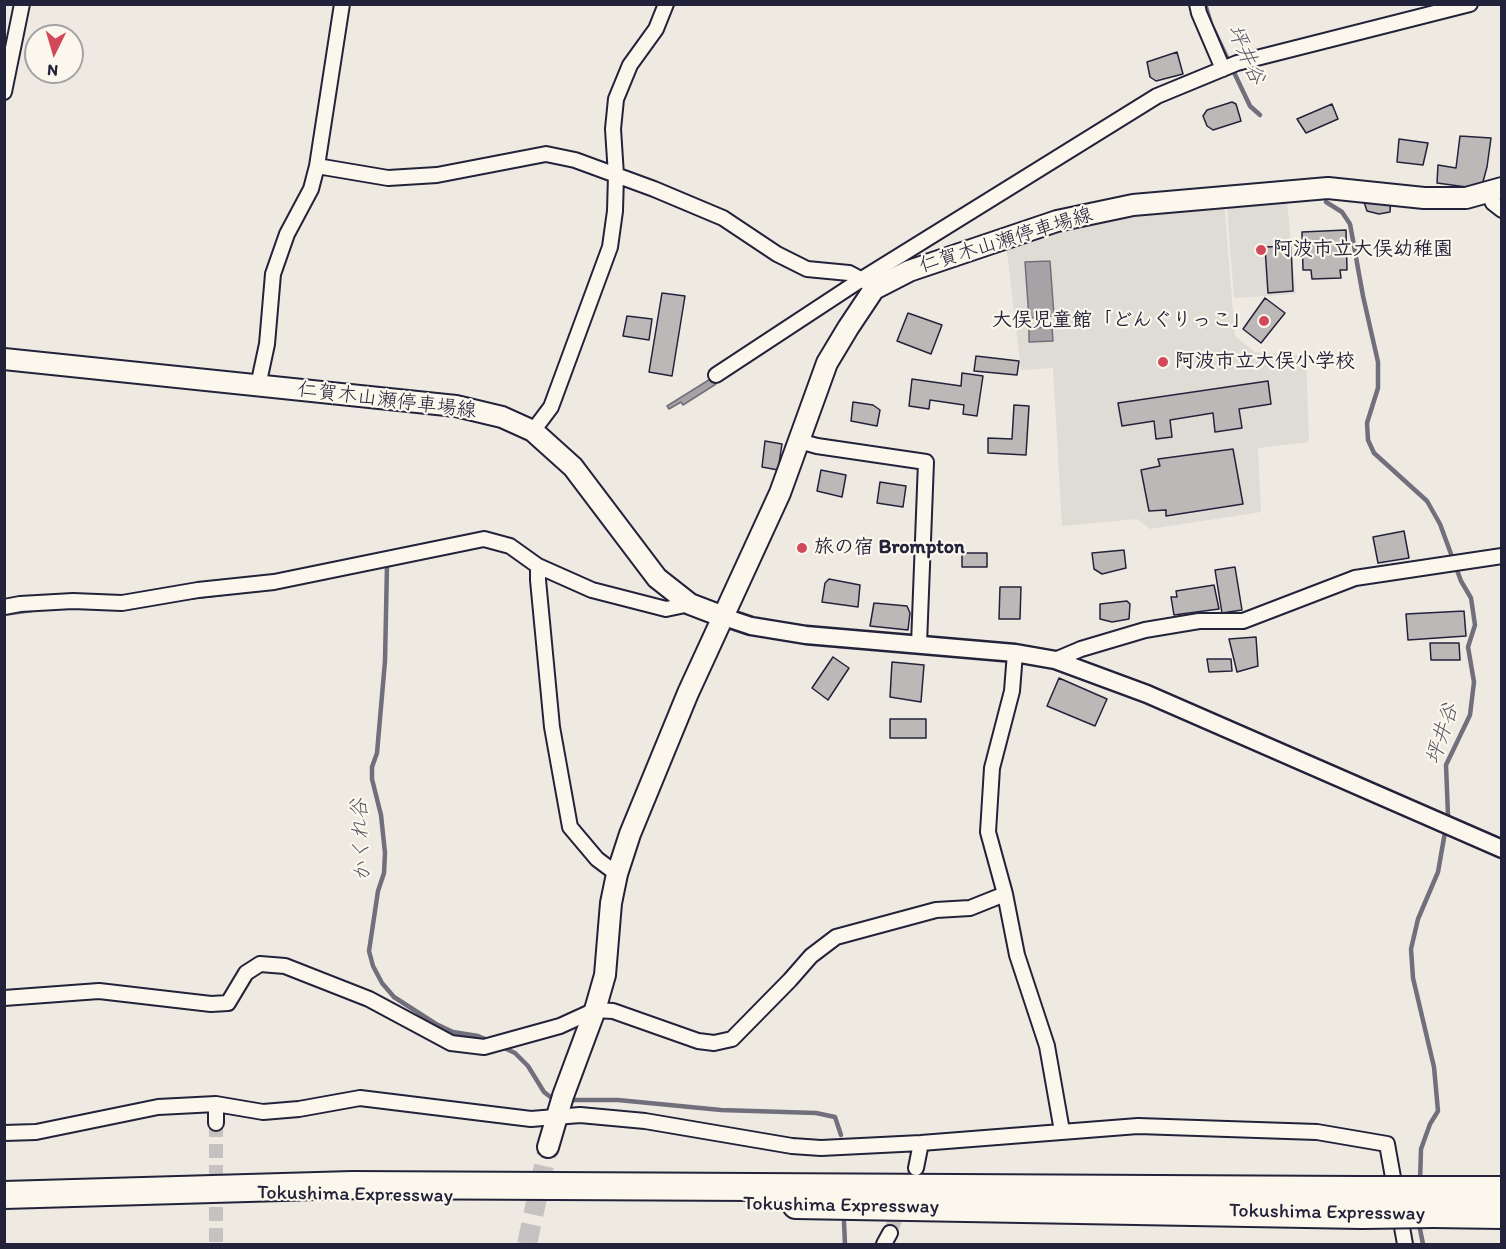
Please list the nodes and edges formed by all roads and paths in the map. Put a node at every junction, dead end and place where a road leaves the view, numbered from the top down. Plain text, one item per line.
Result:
1 (22, 4) edge
2 (342, 4) edge
3 (666, 4) edge
4 (1197, 4) edge
5 (1470, 4) edge
6 (1438, 8) edge
7 (1230, 66) junction
8 (4, 92) edge
9 (317, 166) junction
10 (616, 175) junction
11 (1495, 190) edge
12 (1502, 210) edge
13 (868, 284) junction
14 (4, 359) edge
15 (716, 375) dead end
16 (258, 386) junction
17 (533, 431) junction
18 (799, 441) junction
19 (1502, 556) edge
20 (538, 566) junction
21 (690, 604) junction
22 (4, 608) edge
23 (724, 617) junction
24 (919, 644) junction
25 (1016, 653) junction
26 (1055, 660) junction
27 (1502, 849) edge
28 (617, 874) junction
29 (1005, 894) junction
30 (4, 998) edge
31 (595, 1010) junction
32 (216, 1104) junction
33 (560, 1106) junction
34 (216, 1123) tunnel mouth
35 (1062, 1131) junction
36 (4, 1133) edge
37 (921, 1143) junction
38 (548, 1147) tunnel mouth
39 (916, 1168) dead end
40 (1502, 1190) edge
41 (180, 1191) junction
42 (4, 1195) edge
43 (1433, 1202) junction
44 (1502, 1215) edge
45 (1406, 1245) edge

1 - 8 street
2 - 9 street
3 - 10 street
4 - 7 street
5 - 6 street
6 - 7 street
7 - 13 street
9 - 10 street
9 - 16 street
10 - 13 street
10 - 17 street
11 - 12 street
11 - 13 main road, 仁賀木山瀬停車場線
13 - 15 street
13 - 18 main road, 仁賀木山瀬停車場線
14 - 16 main road, 仁賀木山瀬停車場線
16 - 17 main road, 仁賀木山瀬停車場線
17 - 21 main road, 仁賀木山瀬停車場線
18 - 23 main road, 仁賀木山瀬停車場線
18 - 24 street
19 - 26 street
20 - 21 street
20 - 22 street
20 - 28 street
21 - 23 main road, 仁賀木山瀬停車場線
23 - 24 street
23 - 28 main road, 仁賀木山瀬停車場線
24 - 25 street
25 - 26 street
25 - 29 street
26 - 27 street
28 - 31 main road, 仁賀木山瀬停車場線
29 - 31 street
29 - 35 street
30 - 31 street
31 - 33 main road, 仁賀木山瀬停車場線
32 - 33 street
32 - 34 street
32 - 36 street
33 - 37 street
33 - 38 main road, 仁賀木山瀬停車場線
35 - 37 street
35 - 45 street
37 - 39 street
40 - 43 highway, Tokushima Expressway
41 - 42 highway, Tokushima Expressway
41 - 43 highway, Tokushima Expressway, bridge
41 - 43 highway, Tokushima Expressway, bridge
43 - 44 highway, Tokushima Expressway

